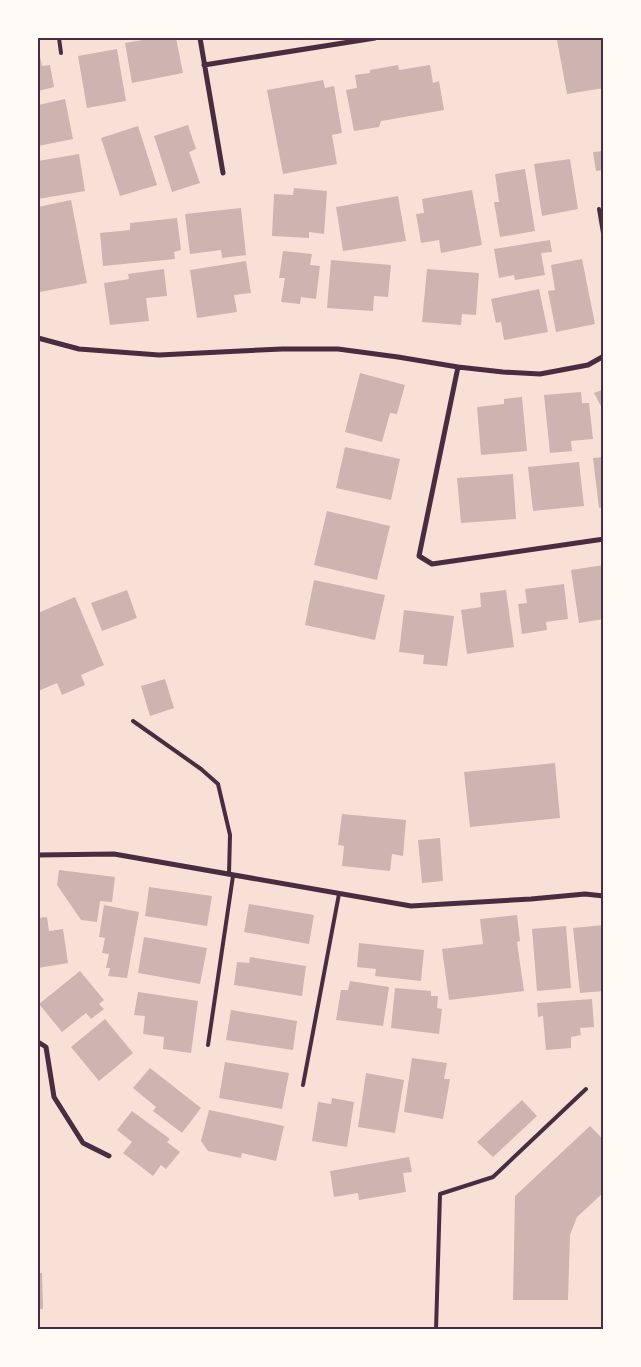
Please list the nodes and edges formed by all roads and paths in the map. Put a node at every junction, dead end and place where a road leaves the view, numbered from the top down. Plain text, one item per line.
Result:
1 (59, 38) edge
2 (200, 38) edge
3 (375, 38) edge
4 (62, 53) dead end
5 (204, 65) junction
6 (223, 173) dead end
7 (599, 209) dead end
8 (604, 239) edge
9 (38, 338) edge
10 (604, 356) edge
11 (458, 367) junction
12 (604, 539) edge
13 (133, 720) dead end
14 (38, 855) edge
15 (231, 875) junction
16 (339, 894) junction
17 (604, 896) edge
18 (38, 1042) edge
19 (208, 1045) dead end
20 (303, 1085) dead end
21 (586, 1088) dead end
22 (109, 1156) dead end
23 (436, 1330) edge

1 - 4 lane
2 - 5 street
3 - 5 street
5 - 6 street
7 - 8 lane
9 - 11 street
10 - 11 street
11 - 12 street
13 - 15 lane
14 - 15 street
15 - 16 street
15 - 19 lane
16 - 17 street
16 - 20 lane
18 - 22 street
21 - 23 lane

